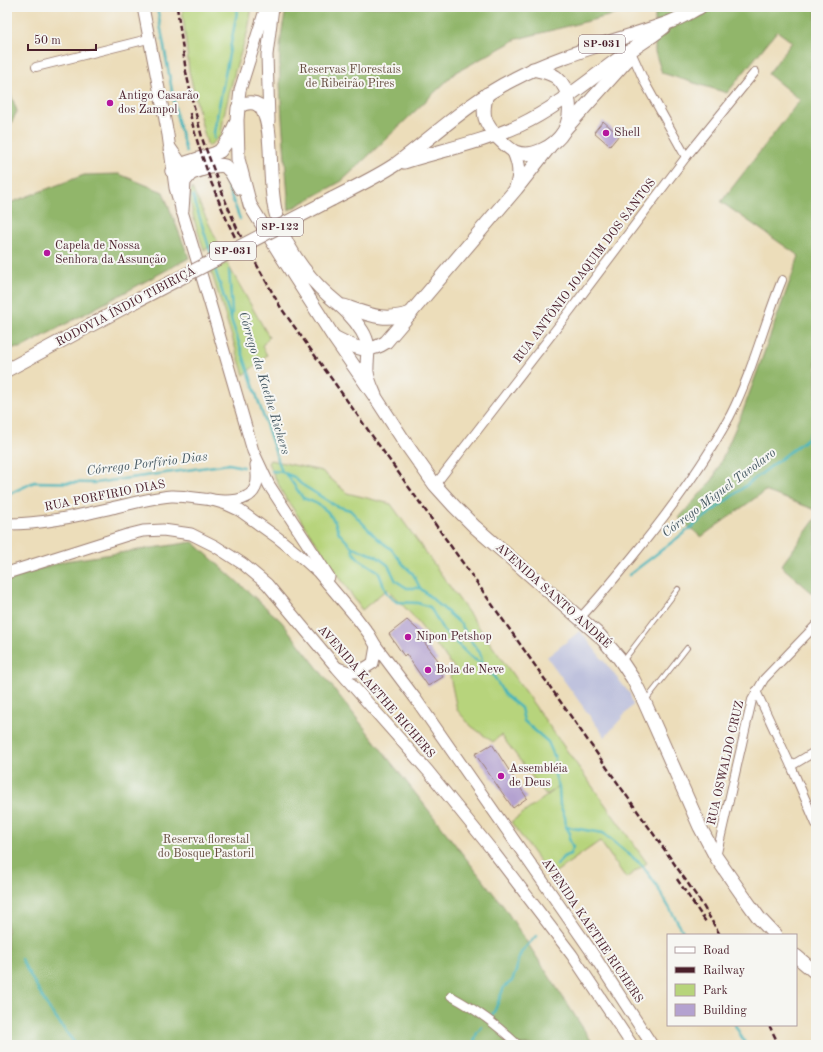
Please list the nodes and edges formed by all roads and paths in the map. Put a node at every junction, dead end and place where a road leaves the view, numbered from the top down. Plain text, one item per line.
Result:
1 (143, 7) edge
2 (266, 7) edge
3 (273, 7) edge
4 (700, 7) edge
5 (672, 22) junction
6 (148, 39) junction
7 (646, 41) junction
8 (632, 54) junction
9 (622, 66) junction
10 (36, 67) dead end
11 (533, 69) junction
12 (754, 72) dead end
13 (557, 78) junction
14 (645, 83) junction
15 (487, 94) junction
16 (568, 96) junction
17 (550, 108) junction
18 (237, 114) junction
19 (485, 121) junction
20 (522, 124) junction
21 (269, 127) junction
22 (564, 131) junction
23 (496, 136) junction
24 (472, 144) junction
25 (550, 146) junction
26 (170, 150) junction
27 (512, 150) junction
28 (686, 157) junction
29 (394, 165) junction
30 (187, 169) junction
31 (172, 171) junction
32 (516, 189) junction
33 (250, 205) junction
34 (182, 210) junction
35 (782, 280) dead end
36 (340, 305) junction
37 (411, 313) junction
38 (358, 324) junction
39 (333, 336) junction
40 (369, 350) junction
41 (7, 370) edge
42 (376, 398) junction
43 (253, 451) junction
44 (435, 485) junction
45 (209, 499) junction
46 (7, 524) edge
47 (7, 573) edge
48 (678, 589) dead end
49 (356, 617) junction
50 (580, 618) junction
51 (816, 625) edge
52 (376, 646) junction
53 (687, 648) dead end
54 (622, 662) junction
55 (338, 668) junction
56 (756, 691) junction
57 (644, 701) junction
58 (816, 751) edge
59 (791, 766) junction
60 (816, 824) edge
61 (716, 857) junction
62 (774, 934) edge
63 (797, 957) edge
64 (815, 971) edge
65 (451, 996) dead end
66 (518, 1045) edge
67 (632, 1045) edge
68 (652, 1045) edge

1 - 6 main road, AVENIDA KAETHE RICHERS
2 - 18 main road, SP-122
3 - 21 main road, SP-122
4 - 5 highway, RODOVIA ÍNDIO TIBIRIÇÁ / SP-031
5 - 7 highway, RODOVIA ÍNDIO TIBIRIÇÁ / SP-031
5 - 11 highway, RODOVIA ÍNDIO TIBIRIÇÁ / SP-031
6 - 10 street
6 - 26 main road, AVENIDA KAETHE RICHERS
7 - 8 highway
7 - 16 highway, RODOVIA ÍNDIO TIBIRIÇÁ / SP-031
8 - 9 highway
8 - 14 street
9 - 14 street
9 - 22 highway
11 - 13 highway
11 - 15 highway, RODOVIA ÍNDIO TIBIRIÇÁ / SP-031
12 - 28 street, RUA ANTÔNIO JOAQUIM DOS SANTOS
13 - 16 highway
13 - 17 highway
14 - 28 street
15 - 19 highway
15 - 29 highway, RODOVIA ÍNDIO TIBIRIÇÁ / SP-031
16 - 17 highway, RODOVIA ÍNDIO TIBIRIÇÁ / SP-031
16 - 22 highway
17 - 20 highway, RODOVIA ÍNDIO TIBIRIÇÁ / SP-031
18 - 21 highway
18 - 30 highway
18 - 33 highway, SP-122
19 - 20 highway
19 - 23 highway
20 - 23 highway, RODOVIA ÍNDIO TIBIRIÇÁ / SP-031
21 - 36 highway, SP-122
22 - 25 highway
23 - 24 highway, RODOVIA ÍNDIO TIBIRIÇÁ / SP-031
23 - 27 highway
24 - 27 highway
24 - 29 highway, RODOVIA ÍNDIO TIBIRIÇÁ / SP-031
25 - 27 highway
25 - 32 highway
26 - 30 highway
26 - 31 main road, AVENIDA KAETHE RICHERS
27 - 32 highway
28 - 44 street, RUA ANTÔNIO JOAQUIM DOS SANTOS
29 - 41 highway, RODOVIA ÍNDIO TIBIRIÇÁ / SP-031, bridge
30 - 31 highway
30 - 33 highway
30 - 34 highway
31 - 34 main road, AVENIDA KAETHE RICHERS
32 - 37 highway
33 - 39 highway, SP-122
34 - 43 main road, AVENIDA KAETHE RICHERS
35 - 50 street
36 - 37 highway
36 - 38 highway, SP-122
37 - 40 highway
38 - 39 highway
38 - 40 highway, SP-122
39 - 40 highway
39 - 42 highway, AVENIDA SANTO ANDRÉ
40 - 42 highway, AVENIDA SANTO ANDRÉ
42 - 44 highway, AVENIDA SANTO ANDRÉ
43 - 45 main road
43 - 49 main road, AVENIDA KAETHE RICHERS
44 - 50 highway, AVENIDA SANTO ANDRÉ
45 - 46 main road, RUA PORFIRIO DIAS
45 - 49 main road, AVENIDA KAETHE RICHERS
47 - 55 main road, AVENIDA KAETHE RICHERS
48 - 54 lane
49 - 52 main road, AVENIDA KAETHE RICHERS
50 - 54 highway, AVENIDA SANTO ANDRÉ
51 - 56 street, RUA OSWALDO CRUZ
52 - 55 main road
52 - 68 main road, AVENIDA KAETHE RICHERS
53 - 57 lane
54 - 57 highway, AVENIDA SANTO ANDRÉ
55 - 67 main road, AVENIDA KAETHE RICHERS
56 - 59 street
56 - 61 street, RUA OSWALDO CRUZ
57 - 61 highway, AVENIDA SANTO ANDRÉ
58 - 59 street
59 - 60 street
61 - 62 highway, AVENIDA SANTO ANDRÉ
63 - 64 highway
65 - 66 street

